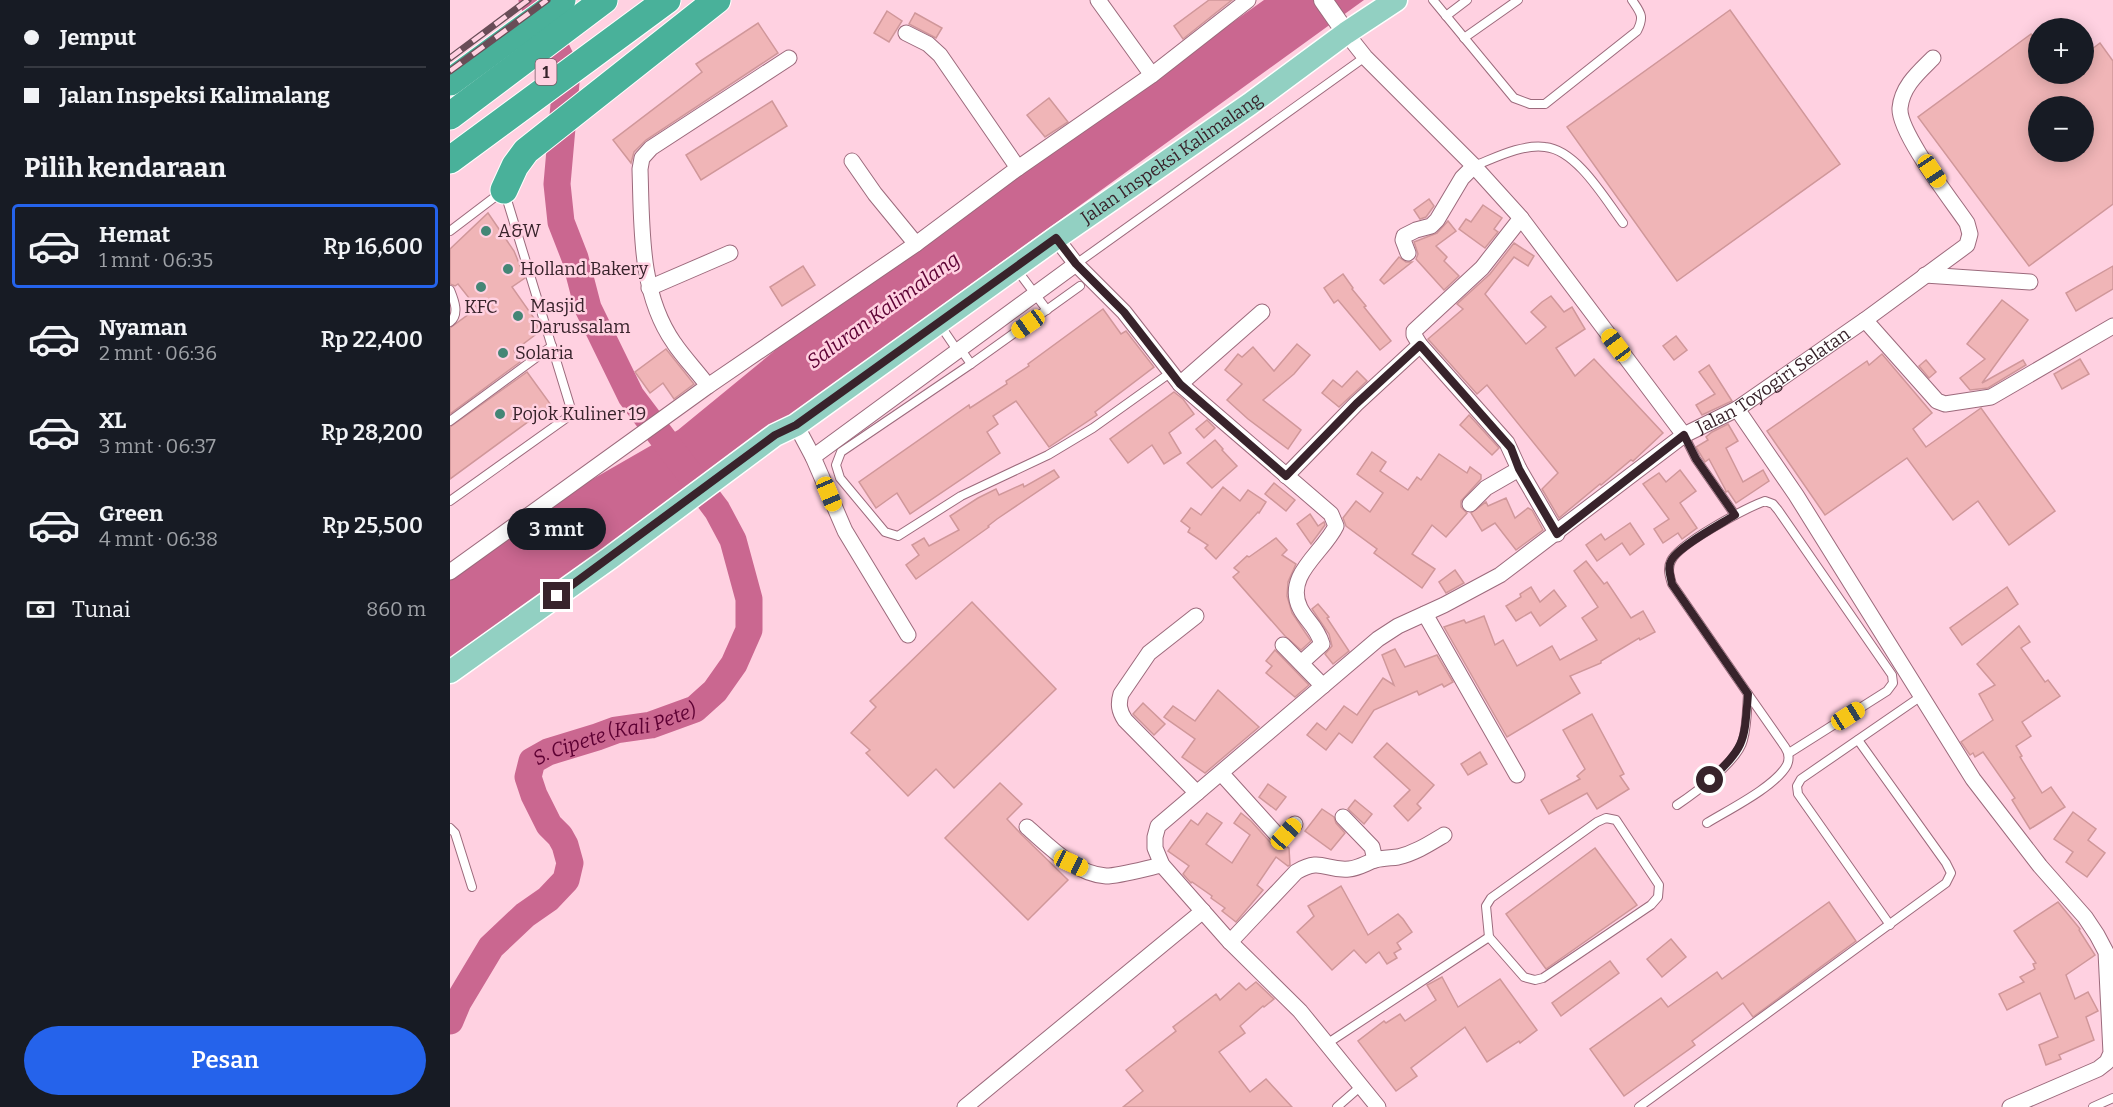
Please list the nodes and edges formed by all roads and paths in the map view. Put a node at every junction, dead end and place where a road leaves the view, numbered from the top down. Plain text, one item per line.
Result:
1 (604, 0) edge
2 (643, 0) edge
3 (667, 0) edge
4 (717, 0) edge
5 (1098, 0) edge
6 (1248, 0) edge
7 (1323, 0) edge
8 (1396, 0) edge
9 (1433, 0) edge
10 (1467, 0) edge
11 (1518, 0) edge
12 (1632, 0) edge
13 (559, 2) edge
14 (1448, 20) junction
15 (1344, 30) junction
16 (906, 33) dead end
17 (1464, 38) junction
18 (1365, 57) junction
19 (789, 58) dead end
20 (1933, 58) dead end
21 (1152, 75) junction
22 (450, 82) edge
23 (450, 116) edge
24 (450, 145) edge
25 (450, 160) edge
26 (852, 161) dead end
27 (1474, 166) junction
28 (1018, 168) junction
29 (504, 190) junction
30 (1521, 218) junction
31 (1623, 223) dead end
32 (450, 231) edge
33 (1056, 238) junction
34 (916, 244) junction
35 (730, 253) dead end
36 (1408, 253) dead end
37 (1076, 264) junction
38 (1016, 268) junction
39 (1925, 275) junction
40 (2030, 282) dead end
41 (1080, 286) dead end
42 (649, 288) junction
43 (450, 290) edge
44 (1034, 294) junction
45 (1047, 310) junction
46 (1262, 312) dead end
47 (1865, 320) junction
48 (450, 322) edge
49 (940, 324) junction
50 (2113, 326) edge
51 (1420, 345) junction
52 (552, 346) junction
53 (957, 350) junction
54 (971, 364) junction
55 (1175, 379) junction
56 (708, 386) junction
57 (1737, 409) junction
58 (450, 421) edge
59 (796, 425) junction
60 (1684, 435) junction
61 (813, 457) junction
62 (1519, 469) junction
63 (1286, 476) junction
64 (450, 501) edge
65 (1470, 504) dead end
66 (1735, 515) junction
67 (1557, 534) junction
68 (450, 572) edge
69 (1425, 614) junction
70 (1196, 616) dead end
71 (908, 635) dead end
72 (1283, 645) dead end
73 (1301, 663) junction
74 (450, 672) edge
75 (1323, 686) junction
76 (1748, 694) junction
77 (1920, 697) junction
78 (1858, 740) junction
79 (1789, 753) junction
80 (1221, 773) junction
81 (1517, 775) dead end
82 (1197, 793) junction
83 (1677, 806) dead end
84 (1343, 817) dead end
85 (1707, 823) dead end
86 (1295, 824) dead end
87 (450, 828) edge
88 (1027, 828) dead end
89 (1444, 835) dead end
90 (1376, 860) junction
91 (1162, 865) junction
92 (472, 887) dead end
93 (1203, 911) junction
94 (1890, 924) junction
95 (1489, 937) junction
96 (1230, 942) junction
97 (1328, 1043) junction
98 (1361, 1086) junction
99 (2113, 1098) edge
100 (965, 1107) edge
101 (1337, 1107) edge
102 (1378, 1107) edge
103 (1639, 1107) edge
104 (2010, 1107) edge
105 (2093, 1107) edge

1 - 23 highway, 1
2 - 24 highway, 1
3 - 25 highway, 1
4 - 29 highway
5 - 21 street
6 - 21 street
7 - 15 street, Jalan Toyogiri Selatan
8 - 15 main road, Jalan Inspeksi Kalimalang
9 - 14 lane
10 - 14 lane
11 - 17 lane
12 - 17 lane
13 - 22 highway
14 - 17 lane
15 - 18 street, Jalan Toyogiri Selatan
15 - 33 main road, Jalan Inspeksi Kalimalang
16 - 28 street
18 - 27 street, Jalan Toyogiri Selatan
18 - 37 lane
19 - 42 street
20 - 39 street, Jalan Toyogiri Selatan
21 - 28 street
26 - 34 street
27 - 30 street, Jalan Toyogiri Selatan
27 - 31 lane
27 - 36 street
28 - 34 street
29 - 32 lane
29 - 52 lane
30 - 51 street
30 - 60 street, Jalan Toyogiri Selatan
33 - 37 street
33 - 38 main road, Jalan Inspeksi Kalimalang
34 - 56 street
35 - 42 street
37 - 44 street
37 - 55 street
38 - 44 lane
38 - 49 main road, Jalan Inspeksi Kalimalang
39 - 40 street
39 - 47 street, Jalan Toyogiri Selatan
41 - 45 lane
42 - 56 street
43 - 48 lane
44 - 45 lane
44 - 53 street
45 - 54 lane
46 - 55 street
47 - 50 street
47 - 57 street, Jalan Toyogiri Selatan
49 - 53 lane
49 - 59 main road, Jalan Inspeksi Kalimalang
51 - 62 street
51 - 63 street
52 - 58 lane
52 - 64 lane
53 - 54 lane
53 - 61 street
54 - 55 lane
55 - 63 street
56 - 68 street
57 - 60 street, Jalan Toyogiri Selatan
57 - 77 street
59 - 61 street
59 - 74 main road, Jalan Inspeksi Kalimalang
60 - 66 lane
60 - 67 street
61 - 71 street
62 - 65 street
62 - 67 street
63 - 73 street
66 - 76 lane
66 - 79 lane
67 - 69 street
69 - 75 street
69 - 81 street
70 - 82 street
72 - 73 street
73 - 75 street
75 - 80 street
76 - 79 lane
76 - 83 lane
77 - 78 lane
77 - 104 street
78 - 94 lane
78 - 94 lane
79 - 85 lane
80 - 82 street
80 - 86 street
82 - 91 street
84 - 90 street
87 - 92 lane
88 - 91 street
89 - 90 street
90 - 96 street
91 - 93 street
93 - 96 street
93 - 100 street
94 - 103 lane
95 - 95 lane
95 - 97 lane
96 - 97 street
97 - 98 street
98 - 101 lane
98 - 102 street
99 - 105 lane

